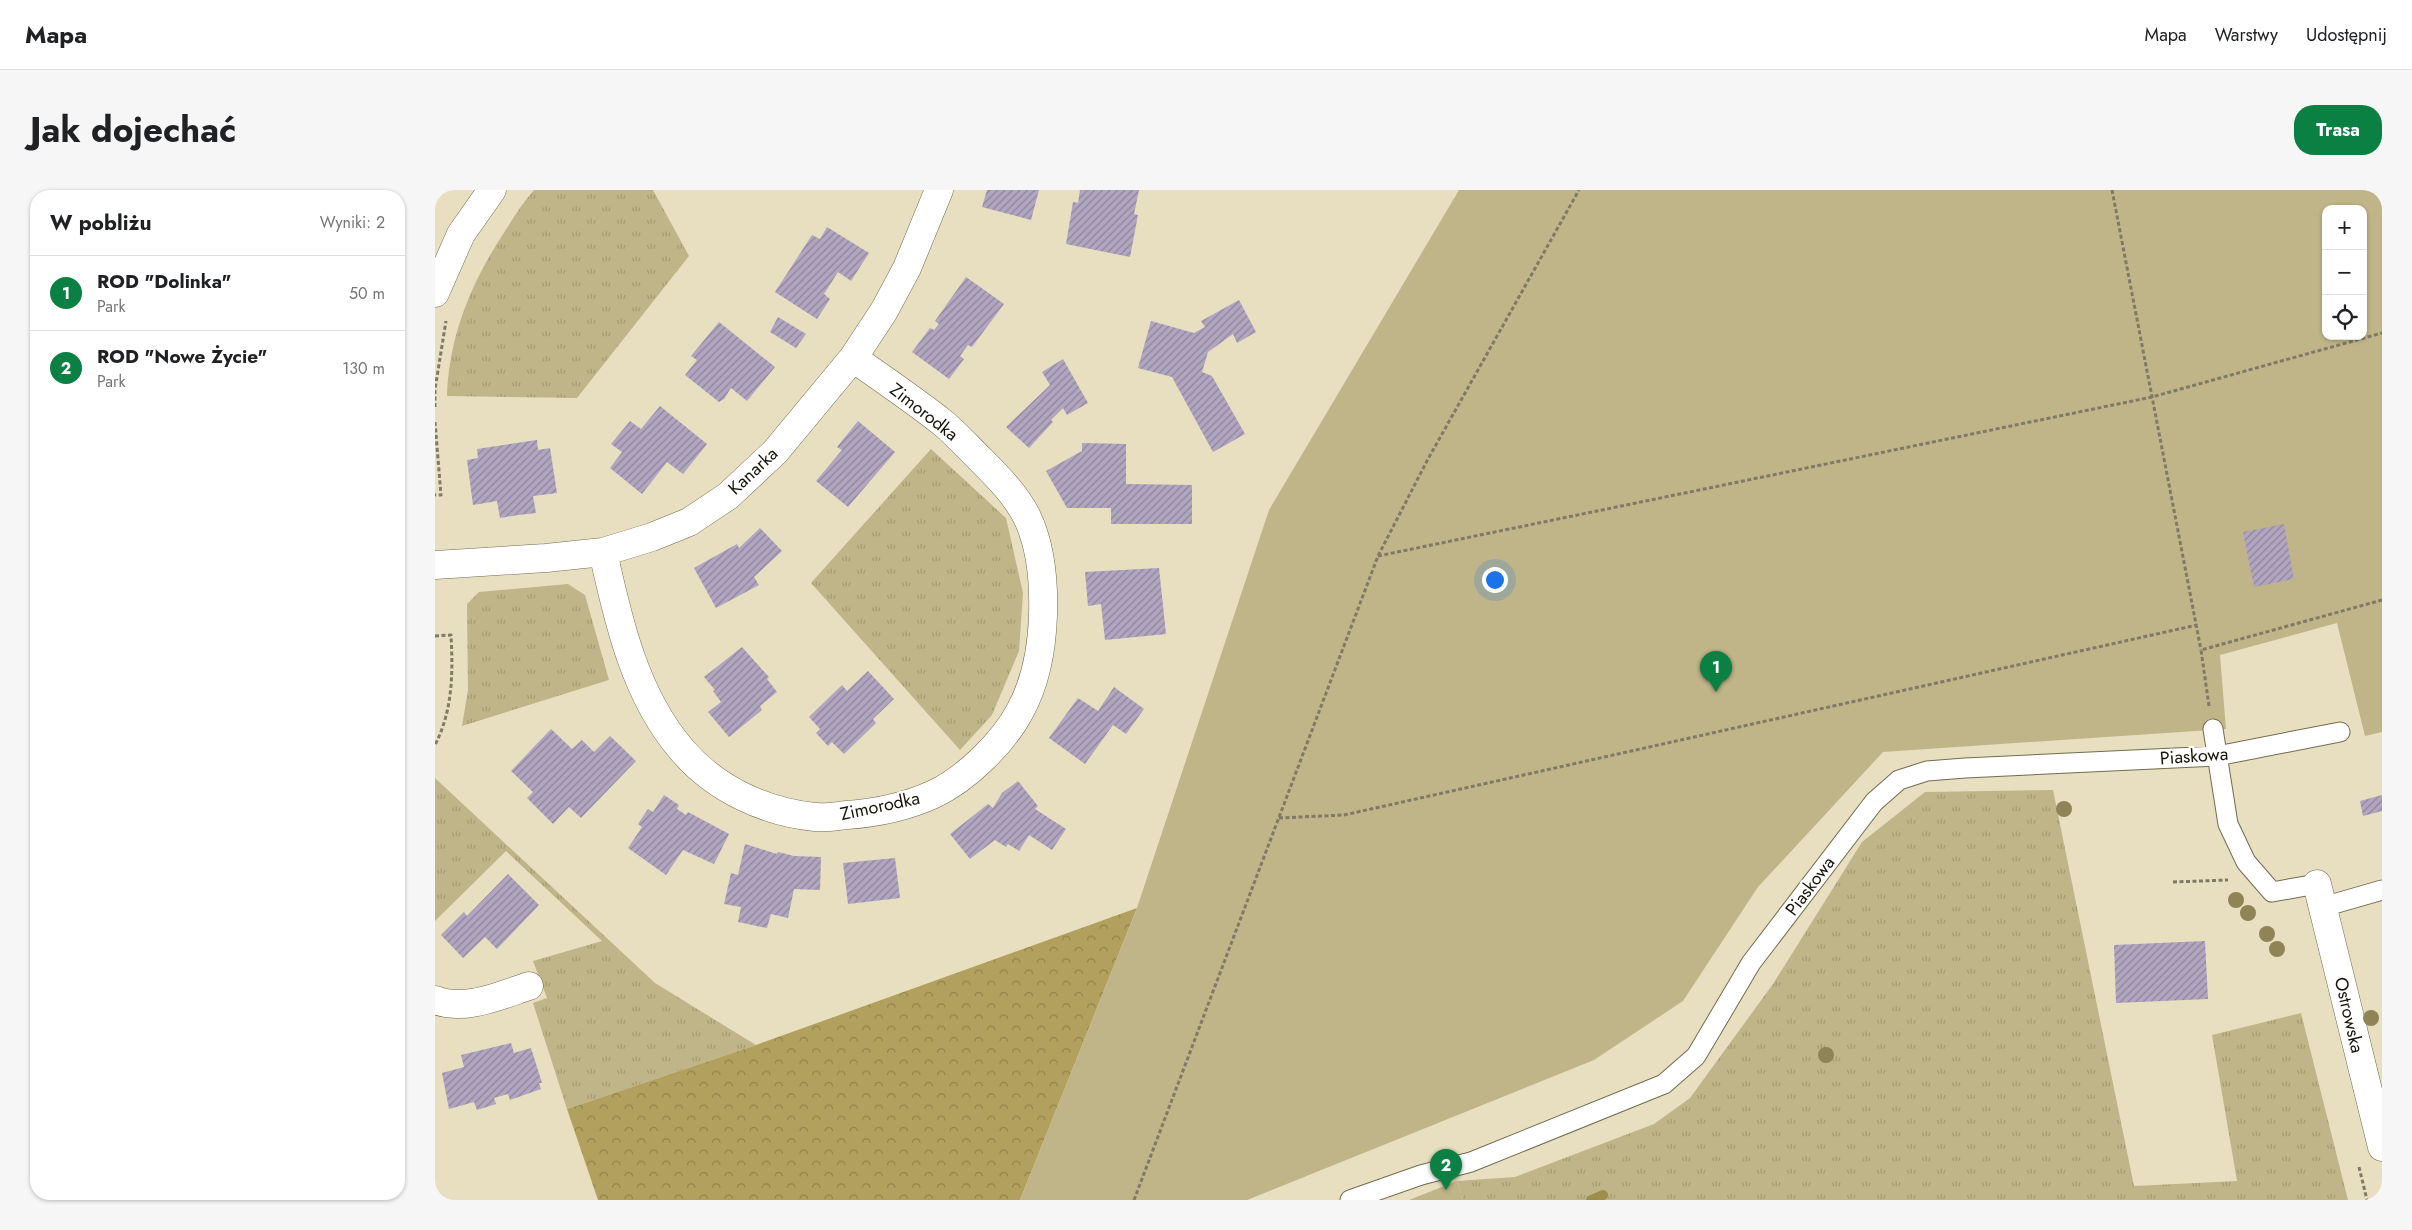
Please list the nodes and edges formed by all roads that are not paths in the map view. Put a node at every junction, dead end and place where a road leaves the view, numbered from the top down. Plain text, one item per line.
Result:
1 (491, 190) edge
2 (939, 190) edge
3 (435, 293) edge
4 (853, 358) junction
5 (603, 552) junction
6 (435, 565) edge
7 (2213, 729) road end
8 (2340, 732) dead end
9 (2217, 756) junction
10 (2382, 890) edge
11 (2320, 895) junction
12 (529, 986) dead end
13 (435, 1000) edge
14 (2382, 1147) edge
15 (1350, 1200) edge

1 - 3 street
2 - 4 street, Kanarka
4 - 5 street, Kanarka
4 - 5 street, Zimorodka
5 - 6 street, Kanarka
7 - 9 lane
8 - 9 lane, Piaskowa
9 - 11 lane
9 - 15 lane, Piaskowa
10 - 11 lane
11 - 14 street, Ostrowska
12 - 13 street

